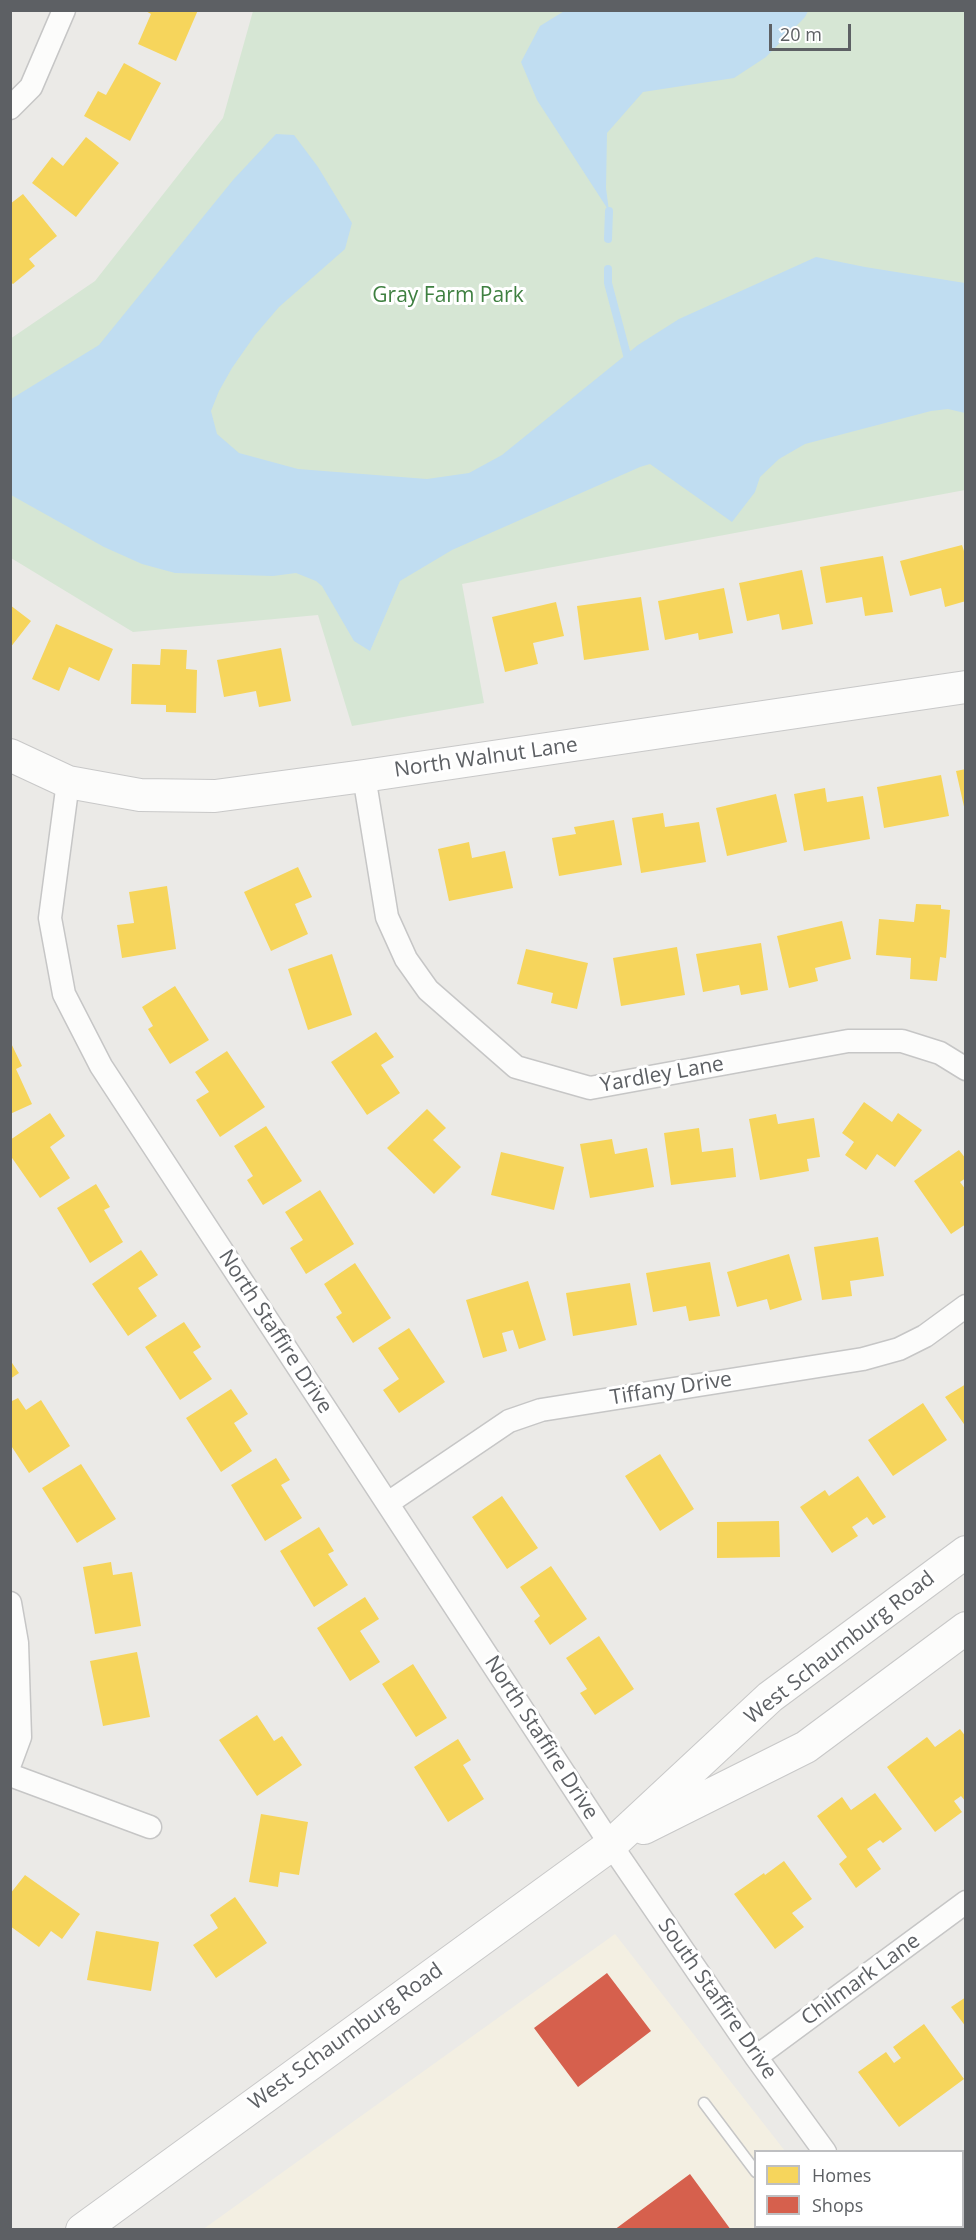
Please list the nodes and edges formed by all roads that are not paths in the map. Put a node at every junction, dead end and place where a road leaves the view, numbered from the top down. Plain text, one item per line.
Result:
1 (64, 10) edge
2 (10, 108) edge
3 (966, 687) edge
4 (10, 755) edge
5 (364, 776) junction
6 (69, 782) junction
7 (966, 1069) edge
8 (966, 1306) edge
9 (388, 1503) junction
10 (966, 1552) edge
11 (10, 1603) edge
12 (966, 1628) edge
13 (10, 1764) edge
14 (10, 1774) edge
15 (150, 1827) dead end
16 (610, 1845) junction
17 (966, 1902) edge
18 (756, 2057) junction
19 (704, 2103) dead end
20 (824, 2150) edge
21 (754, 2169) edge
22 (82, 2229) edge

1 - 2 street
3 - 5 main road, North Walnut Lane
4 - 6 main road, North Walnut Lane
5 - 6 main road, North Walnut Lane
5 - 7 street, Yardley Lane
6 - 9 street, North Staffire Drive
8 - 9 street, Tiffany Drive
9 - 16 street, North Staffire Drive
10 - 16 main road, West Schaumburg Road
11 - 13 street
12 - 16 main road, West Schaumburg Road
14 - 15 street
16 - 18 street, South Staffire Drive
16 - 22 main road, West Schaumburg Road
17 - 18 street, Chilmark Lane
18 - 20 street, South Staffire Drive
19 - 21 lane

